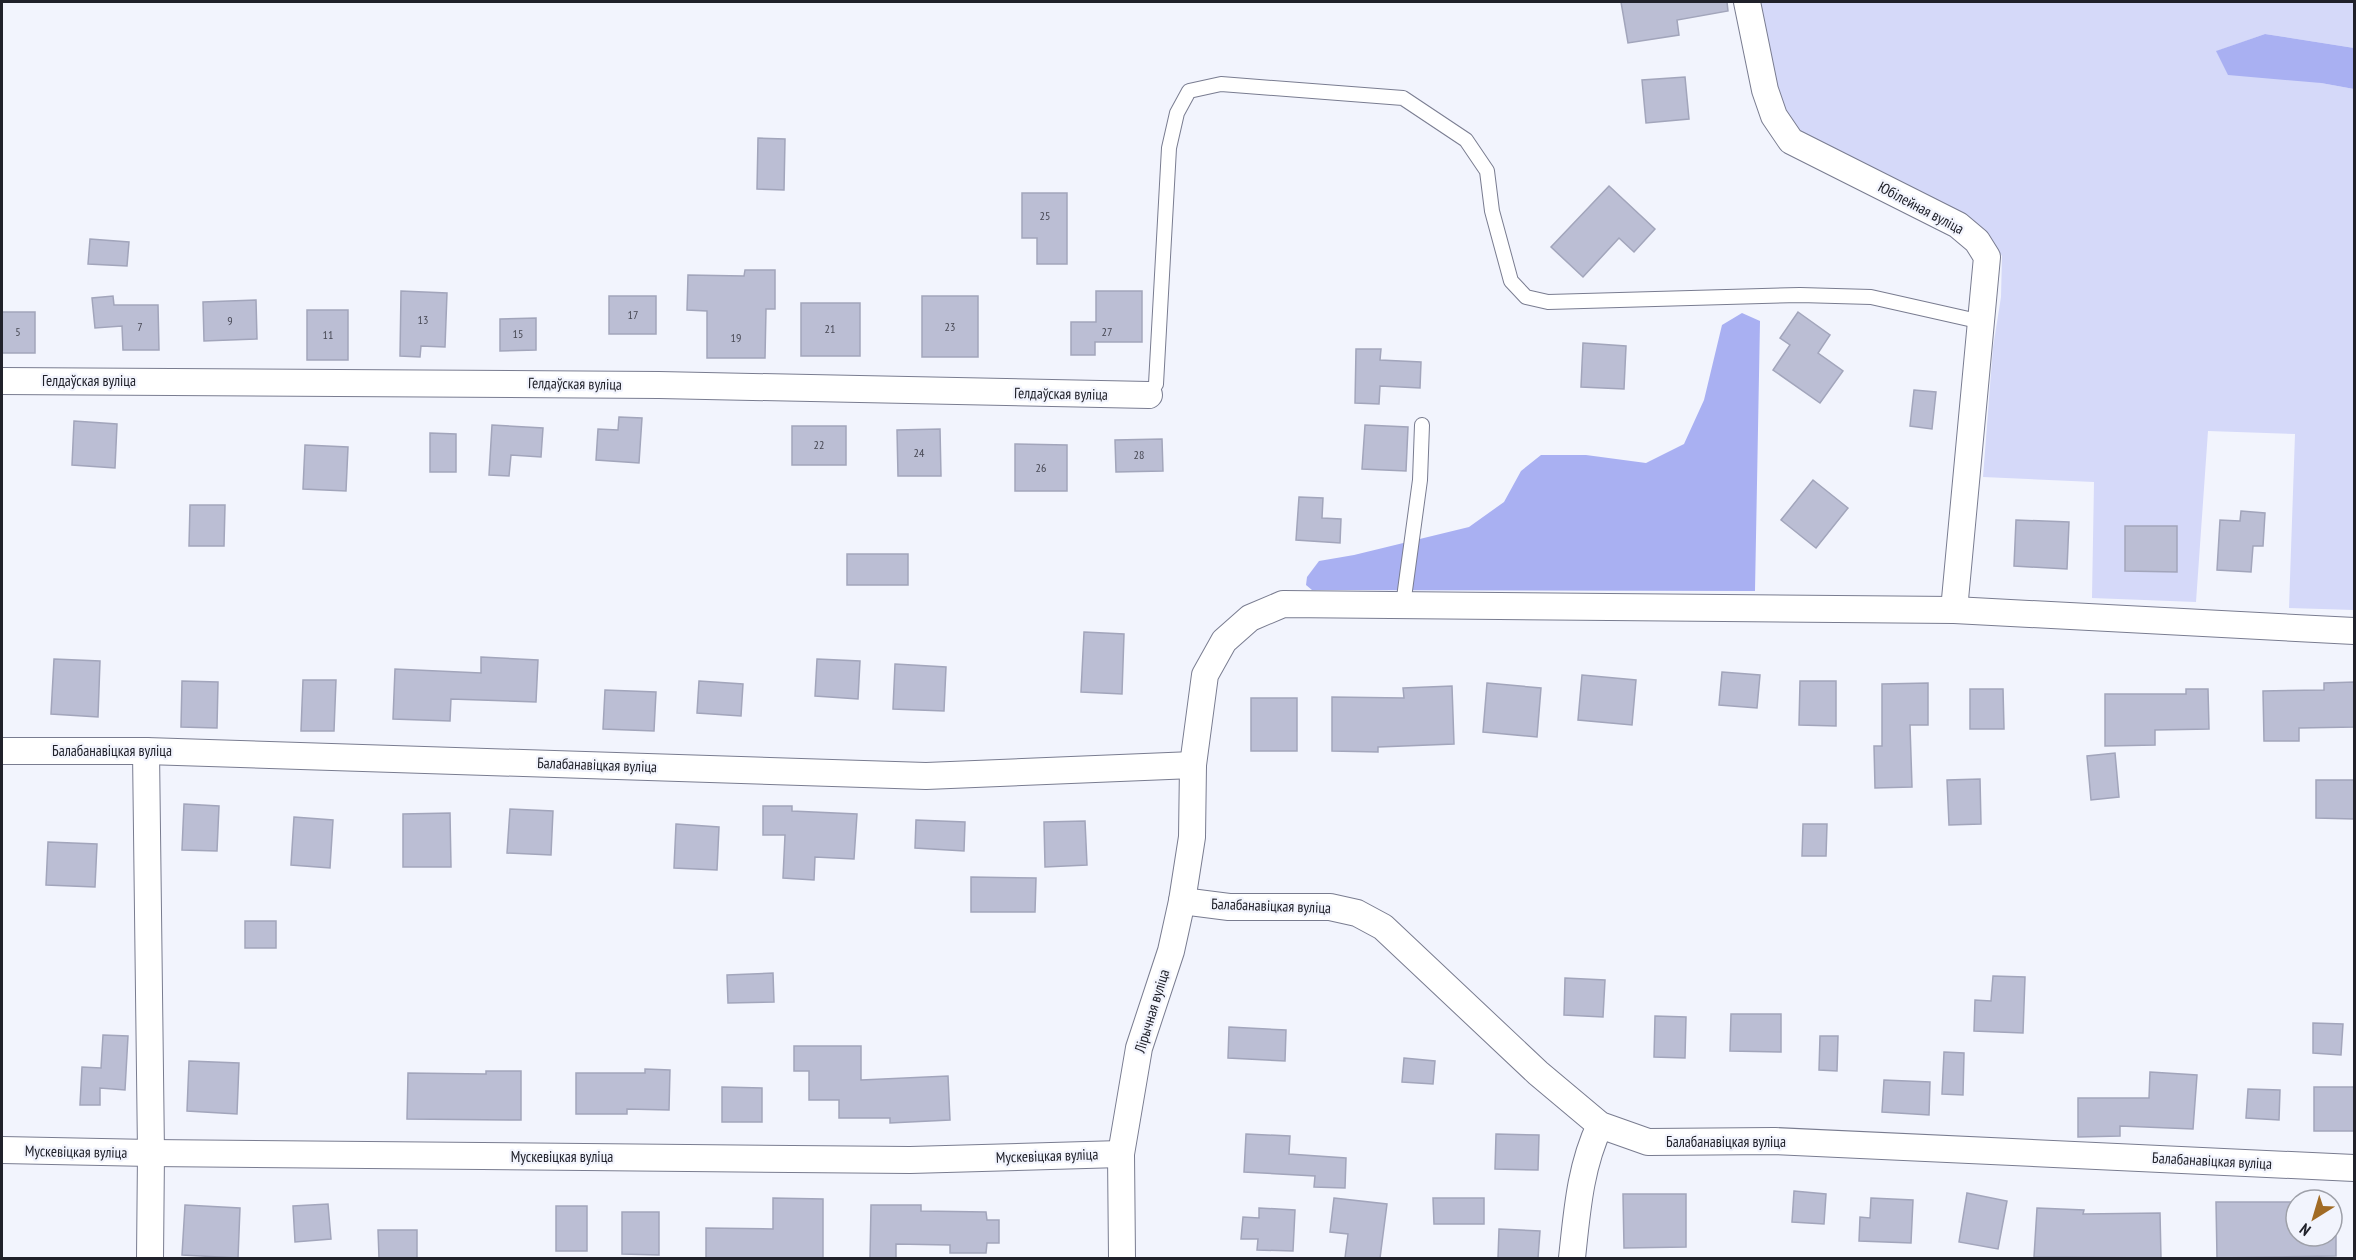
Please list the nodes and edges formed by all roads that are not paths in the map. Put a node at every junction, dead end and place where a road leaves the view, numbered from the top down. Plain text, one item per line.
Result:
1 (1747, 2) edge
2 (1982, 322) junction
3 (2, 381) edge
4 (1149, 395) joint
5 (1422, 425) dead end
6 (1403, 605) junction
7 (1954, 610) junction
8 (2355, 631) edge
9 (2, 751) edge
10 (146, 751) junction
11 (1193, 765) junction
12 (1182, 901) junction
13 (1600, 1125) junction
14 (2, 1150) edge
15 (151, 1154) junction
16 (1122, 1154) junction
17 (2355, 1168) edge
18 (150, 1258) edge
19 (1122, 1258) edge
20 (1572, 1258) edge

1 - 2 street, Юбілейная вуліца
2 - 4 lane
2 - 7 street, Юбілейная вуліца
3 - 4 street, Гелдаўская вуліца
5 - 6 lane
6 - 7 street, Лірычная вуліца
6 - 11 street, Лірычная вуліца
7 - 8 street, Лірычная вуліца
9 - 10 street, Балабанавіцкая вуліца
10 - 11 street, Балабанавіцкая вуліца
10 - 15 street
11 - 12 street, Лірычная вуліца
12 - 13 street, Балабанавіцкая вуліца
12 - 16 street, Лірычная вуліца
13 - 17 street, Балабанавіцкая вуліца
13 - 20 street
14 - 15 street, Мускевіцкая вуліца
15 - 16 street, Мускевіцкая вуліца
15 - 18 street
16 - 19 street, Лірычная вуліца

